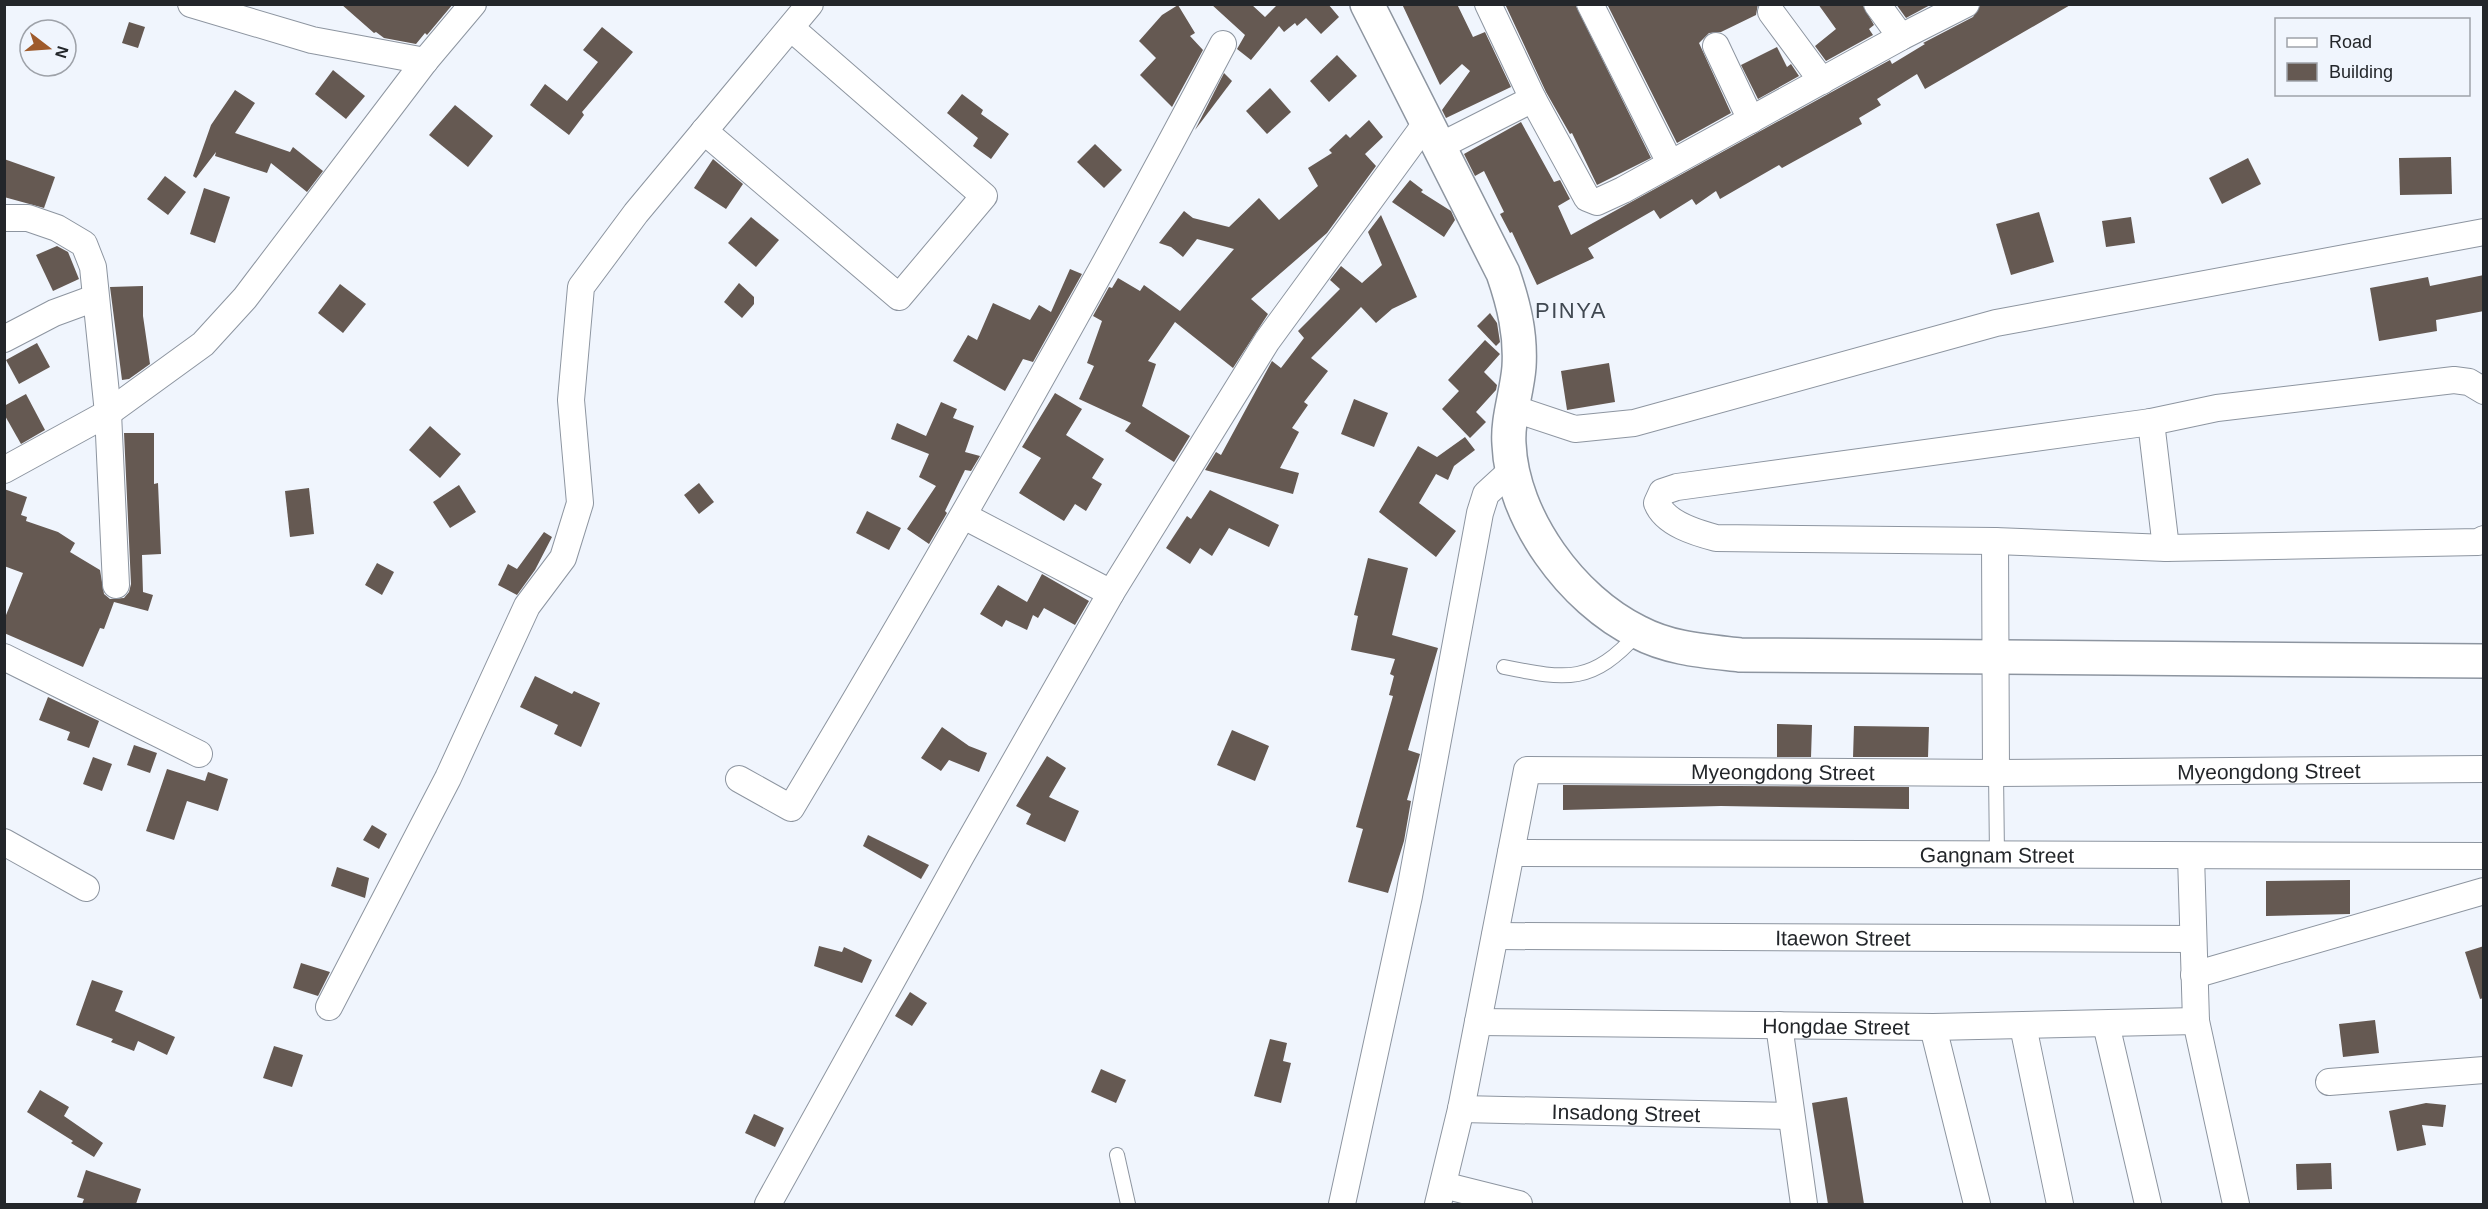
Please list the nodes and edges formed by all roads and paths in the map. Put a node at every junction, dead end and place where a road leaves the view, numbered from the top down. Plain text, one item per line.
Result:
1 (192, 4) edge
2 (473, 4) edge
3 (810, 4) edge
4 (1366, 4) edge
5 (1488, 4) edge
6 (1590, 4) edge
7 (1878, 4) edge
8 (1966, 4) edge
9 (1771, 12) dead end
10 (791, 28) junction
11 (1901, 37) junction
12 (1223, 44) dead end
13 (1716, 46) dead end
14 (425, 61) junction
15 (1822, 81) junction
16 (1533, 99) junction
17 (1751, 120) junction
18 (704, 131) junction
19 (1433, 134) junction
20 (1670, 163) junction
21 (4, 218) edge
22 (2484, 232) edge
23 (94, 298) junction
24 (4, 339) edge
25 (2484, 391) edge
26 (1512, 408) junction
27 (108, 413) junction
28 (2151, 422) junction
29 (4, 470) edge
30 (1510, 472) junction
31 (964, 516) junction
32 (2484, 539) edge
33 (1995, 541) junction
34 (2166, 548) junction
35 (116, 585) dead end
36 (1111, 593) junction
37 (1638, 633) junction
38 (4, 657) edge
39 (1994, 657) junction
40 (2484, 661) edge
41 (1504, 668) dead end
42 (199, 754) dead end
43 (2484, 769) edge
44 (1996, 773) junction
45 (739, 779) dead end
46 (4, 842) edge
47 (1511, 853) junction
48 (1996, 855) junction
49 (2191, 856) junction
50 (2484, 856) edge
51 (86, 888) dead end
52 (2484, 891) edge
53 (1495, 936) junction
54 (2192, 939) junction
55 (2194, 975) junction
56 (329, 1007) dead end
57 (2196, 1021) junction
58 (1478, 1022) junction
59 (2106, 1024) junction
60 (1779, 1025) junction
61 (2023, 1026) junction
62 (1933, 1027) junction
63 (2484, 1070) edge
64 (2329, 1082) dead end
65 (1461, 1109) junction
66 (1791, 1116) junction
67 (1117, 1155) dead end
68 (1440, 1195) edge
69 (768, 1204) edge
70 (1128, 1204) edge
71 (1342, 1204) edge
72 (1519, 1204) edge
73 (1804, 1204) edge
74 (1977, 1204) edge
75 (2060, 1204) edge
76 (2148, 1204) edge
77 (2236, 1204) edge

1 - 14 street
2 - 14 street
3 - 10 street
4 - 19 street
5 - 16 street
6 - 20 street
7 - 11 street
8 - 11 street
9 - 15 street
10 - 18 street
10 - 18 street
11 - 15 street
12 - 31 street
13 - 17 street
14 - 27 street
15 - 17 street
16 - 19 street
16 - 20 street
17 - 20 street
18 - 56 street
19 - 26 street
19 - 36 street
21 - 23 street
22 - 26 street
23 - 24 street
23 - 27 street
25 - 28 street
26 - 30 street
27 - 29 street
27 - 35 street
28 - 33 street
28 - 34 street
30 - 37 street
30 - 71 street
31 - 36 street
31 - 45 street
32 - 34 street
33 - 34 street
33 - 39 street
36 - 69 street
37 - 39 street
37 - 41 lane
38 - 42 street
39 - 40 street
39 - 44 street
43 - 44 street, Myeongdong Street
44 - 47 street, Myeongdong Street
44 - 48 lane
46 - 51 street
47 - 48 street, Gangnam Street
47 - 53 street, Myeongdong Street
48 - 49 street, Gangnam Street
49 - 50 street, Gangnam Street
49 - 54 street
52 - 55 street
53 - 54 street, Itaewon Street
53 - 58 street, Myeongdong Street
54 - 55 street
55 - 57 street
57 - 59 street, Hongdae Street
57 - 77 street
58 - 60 street, Hongdae Street
58 - 65 street, Myeongdong Street
59 - 61 street, Hongdae Street
59 - 76 street
60 - 62 street, Hongdae Street
60 - 66 street
61 - 62 street, Hongdae Street
61 - 75 street
62 - 74 street
63 - 64 street
65 - 66 street, Insadong Street
65 - 68 street, Myeongdong Street
66 - 73 street
67 - 70 lane
68 - 72 street

